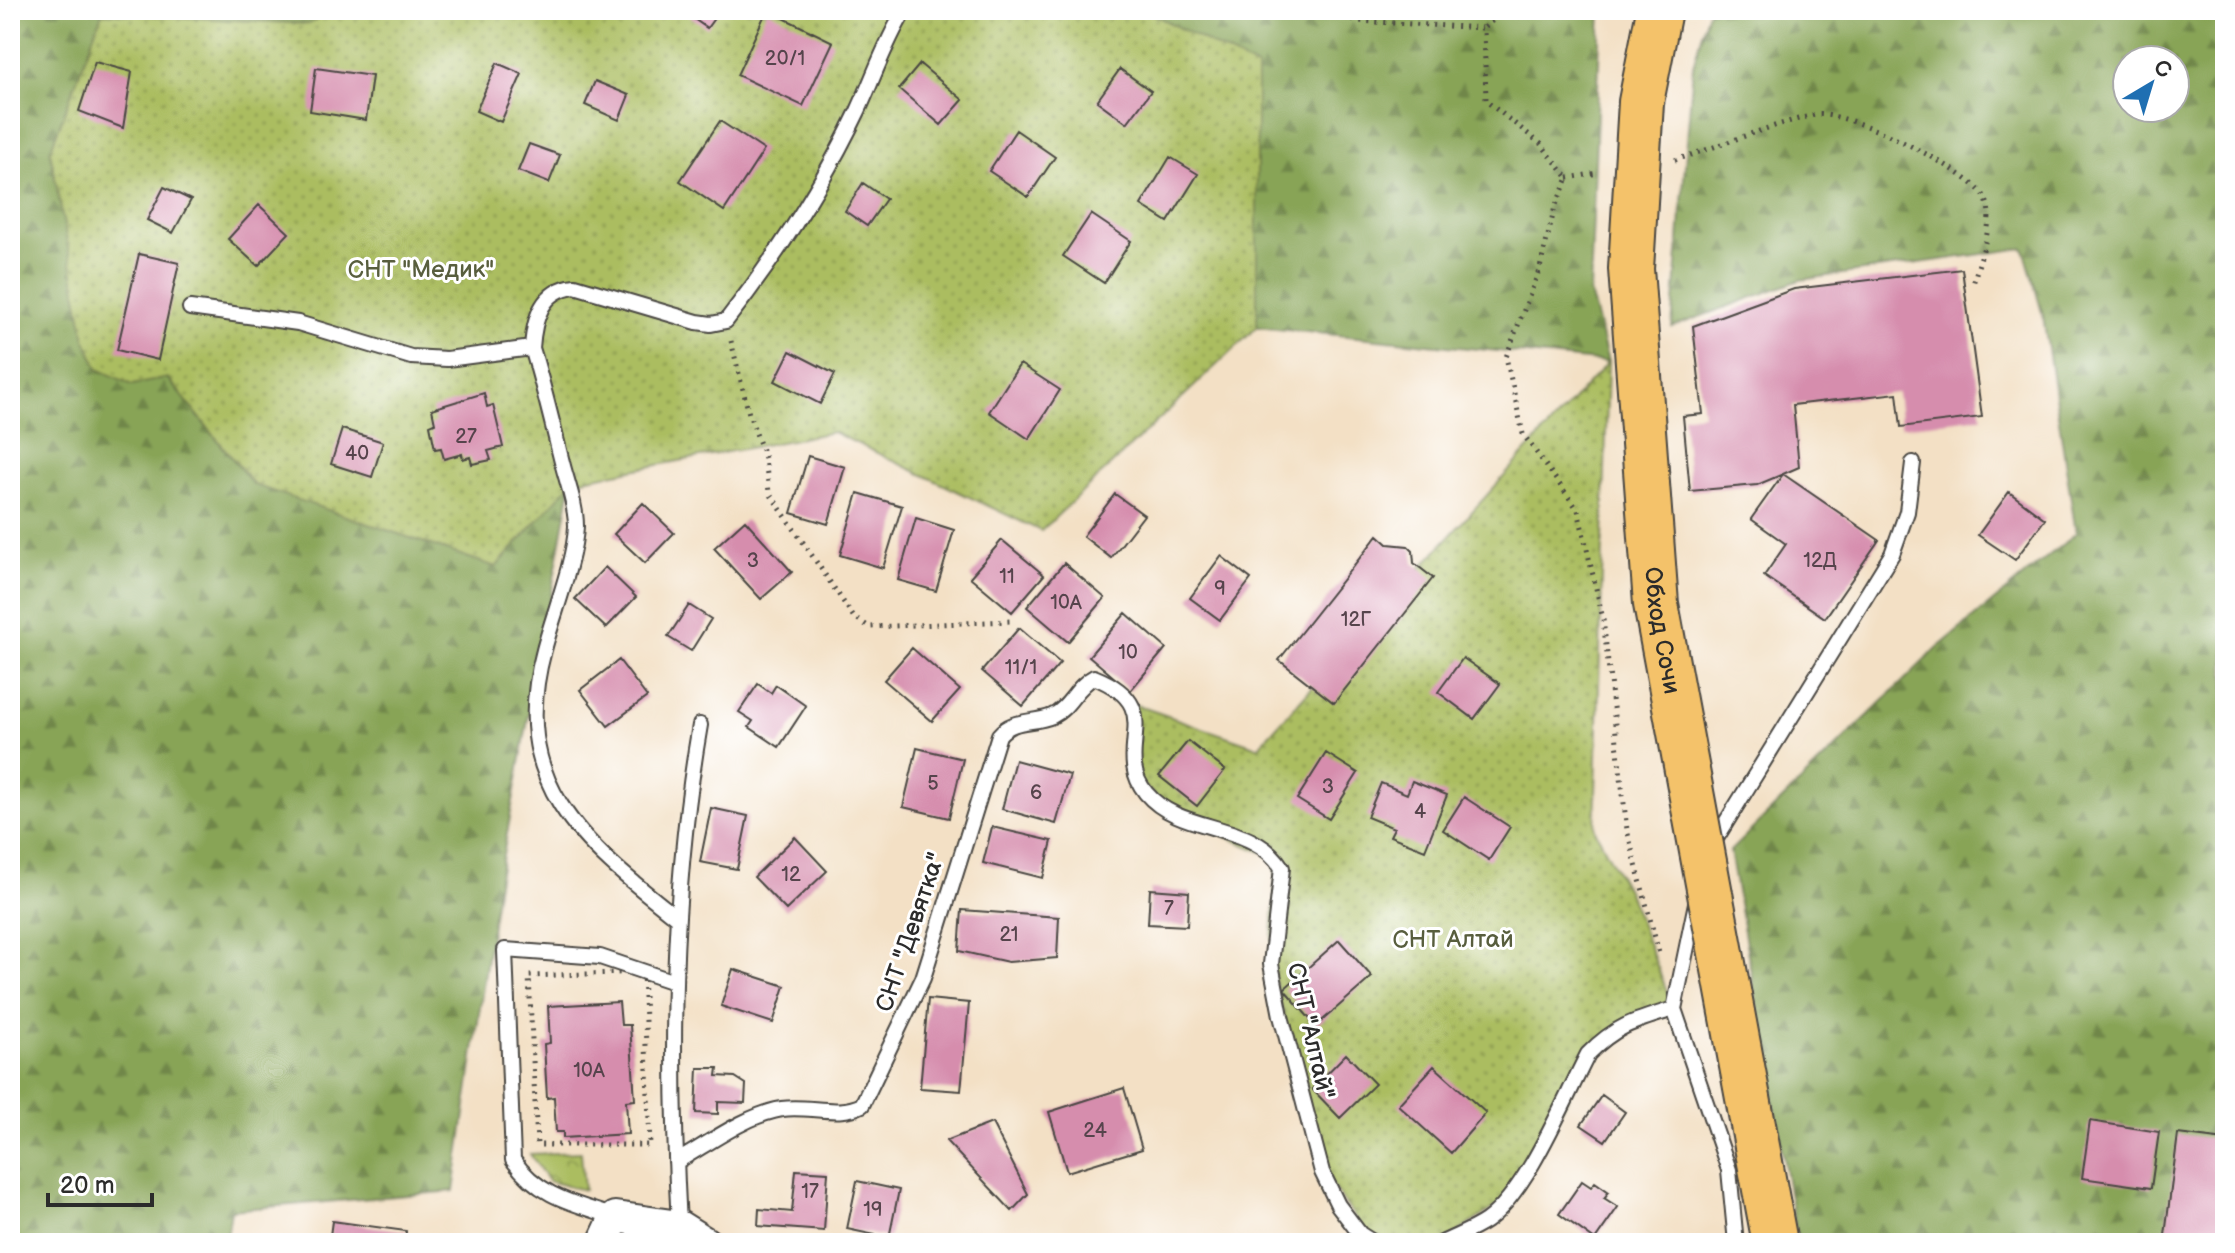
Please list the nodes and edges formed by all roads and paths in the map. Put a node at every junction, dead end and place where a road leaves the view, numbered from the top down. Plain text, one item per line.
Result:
1 (905, 10) edge
2 (1322, 10) edge
3 (1504, 10) edge
4 (1659, 10) edge
5 (1484, 28) junction
6 (1659, 163) dead end
7 (1613, 171) dead end
8 (1568, 178) junction
9 (1973, 285) dead end
10 (190, 308) dead end
11 (726, 321) junction
12 (532, 348) junction
13 (1913, 463) dead end
14 (1011, 621) dead end
15 (1133, 704) joint
16 (700, 725) dead end
17 (676, 917) junction
18 (643, 972) junction
19 (674, 982) junction
20 (1674, 1009) junction
21 (676, 1162) junction
22 (679, 1226) junction
23 (609, 1230) edge
24 (706, 1243) edge
25 (1374, 1243) edge
26 (1442, 1243) edge
27 (1736, 1243) edge
28 (1775, 1243) edge

1 - 11 lane
2 - 5 path
3 - 5 path
4 - 28 highway, Обход Сочи, bridge
5 - 8 path
6 - 9 path
7 - 8 path
8 - 20 path
10 - 12 lane
11 - 12 lane
11 - 14 path
12 - 17 lane
13 - 20 lane
15 - 21 lane, СНТ "Девятка"
15 - 25 lane, СНТ "Алтай"
16 - 17 lane
17 - 19 lane
18 - 18 path
18 - 19 lane
18 - 23 lane
19 - 21 lane
20 - 26 lane
20 - 27 lane
21 - 22 lane
22 - 23 street
22 - 24 street

